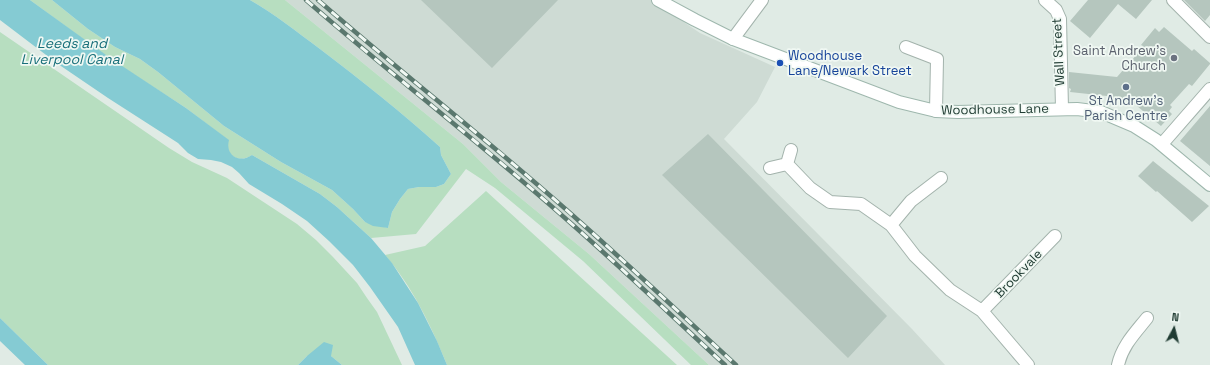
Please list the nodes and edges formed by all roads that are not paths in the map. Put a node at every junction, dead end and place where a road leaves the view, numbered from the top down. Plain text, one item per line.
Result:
1 (658, 0) edge
2 (762, 0) edge
3 (1045, 0) edge
4 (1173, 0) edge
5 (1209, 35) edge
6 (733, 39) junction
7 (906, 47) dead end
8 (1210, 90) edge
9 (1062, 109) junction
10 (936, 111) junction
11 (1162, 144) junction
12 (791, 150) dead end
13 (787, 164) junction
14 (770, 168) dead end
15 (941, 178) dead end
16 (1210, 185) edge
17 (891, 226) junction
18 (1055, 236) dead end
19 (982, 311) junction
20 (1147, 318) dead end
21 (1028, 365) edge
22 (1118, 365) edge

1 - 6 street, Woodhouse Lane
2 - 6 street
3 - 9 street, Wall Street
4 - 5 street
6 - 10 street, Woodhouse Lane
7 - 10 street
8 - 11 street
9 - 10 street, Woodhouse Lane
9 - 11 street, Woodhouse Lane
11 - 16 street, Woodhouse Lane
12 - 13 street
13 - 14 street
13 - 17 street
15 - 17 street
17 - 19 street
18 - 19 street, Brookvale
19 - 21 street
20 - 22 street

